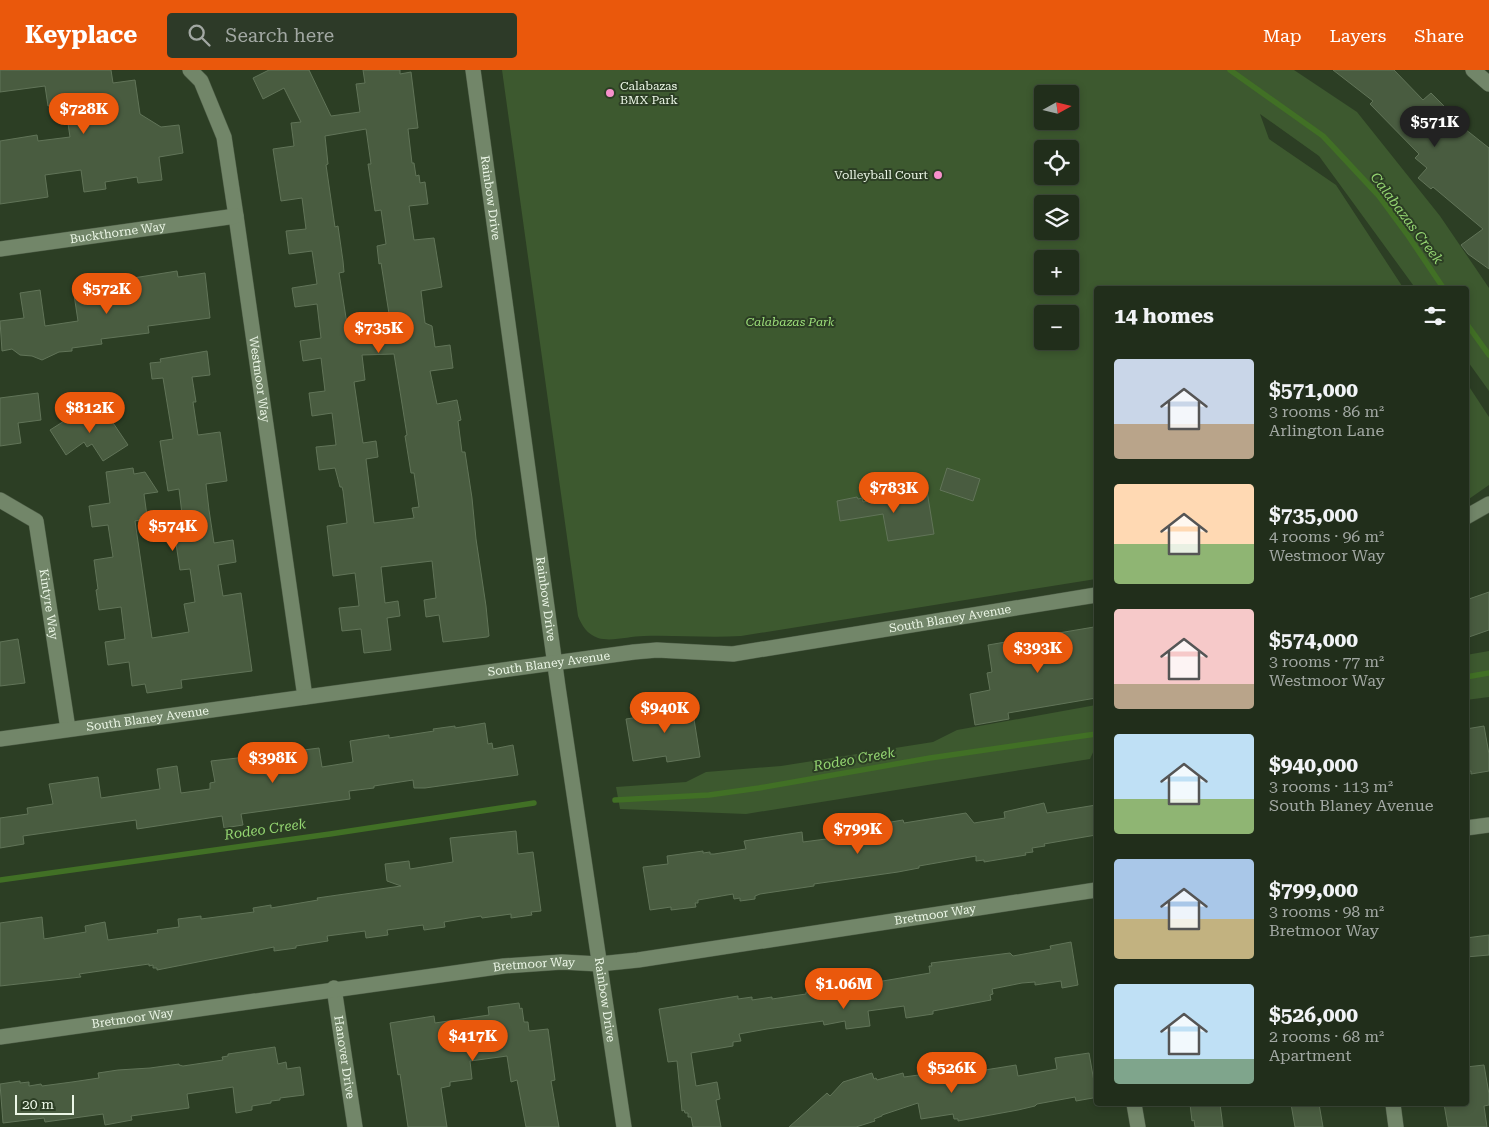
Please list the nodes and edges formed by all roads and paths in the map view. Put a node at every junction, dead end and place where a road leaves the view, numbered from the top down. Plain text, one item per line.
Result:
1 (190, 70) edge
2 (473, 70) edge
3 (1473, 70) edge
4 (1489, 84) edge
5 (236, 216) junction
6 (0, 249) edge
7 (0, 500) edge
8 (1489, 504) edge
9 (1469, 515) edge
10 (1094, 595) edge
11 (555, 663) junction
12 (304, 697) junction
13 (68, 729) junction
14 (0, 739) edge
15 (1489, 825) edge
16 (1469, 828) edge
17 (1094, 890) edge
18 (599, 964) junction
19 (334, 988) junction
20 (0, 1037) edge
21 (1134, 1106) edge
22 (1393, 1106) edge
23 (355, 1127) edge
24 (624, 1127) edge
25 (1138, 1127) edge
26 (1396, 1127) edge

1 - 5 street, Westmoor Way
2 - 11 street, Rainbow Drive
3 - 4 street
5 - 6 street, Buckthorne Way
5 - 12 street, Westmoor Way
7 - 13 street, Kintyre Way
8 - 9 street
10 - 11 street, South Blaney Avenue
11 - 12 street, South Blaney Avenue
11 - 18 street, Rainbow Drive
12 - 13 street, South Blaney Avenue
13 - 14 street, South Blaney Avenue
15 - 16 street
17 - 18 street, Bretmoor Way
18 - 19 street, Bretmoor Way
18 - 24 street, Rainbow Drive
19 - 20 street, Bretmoor Way
19 - 23 street, Hanover Drive
21 - 25 street
22 - 26 street

